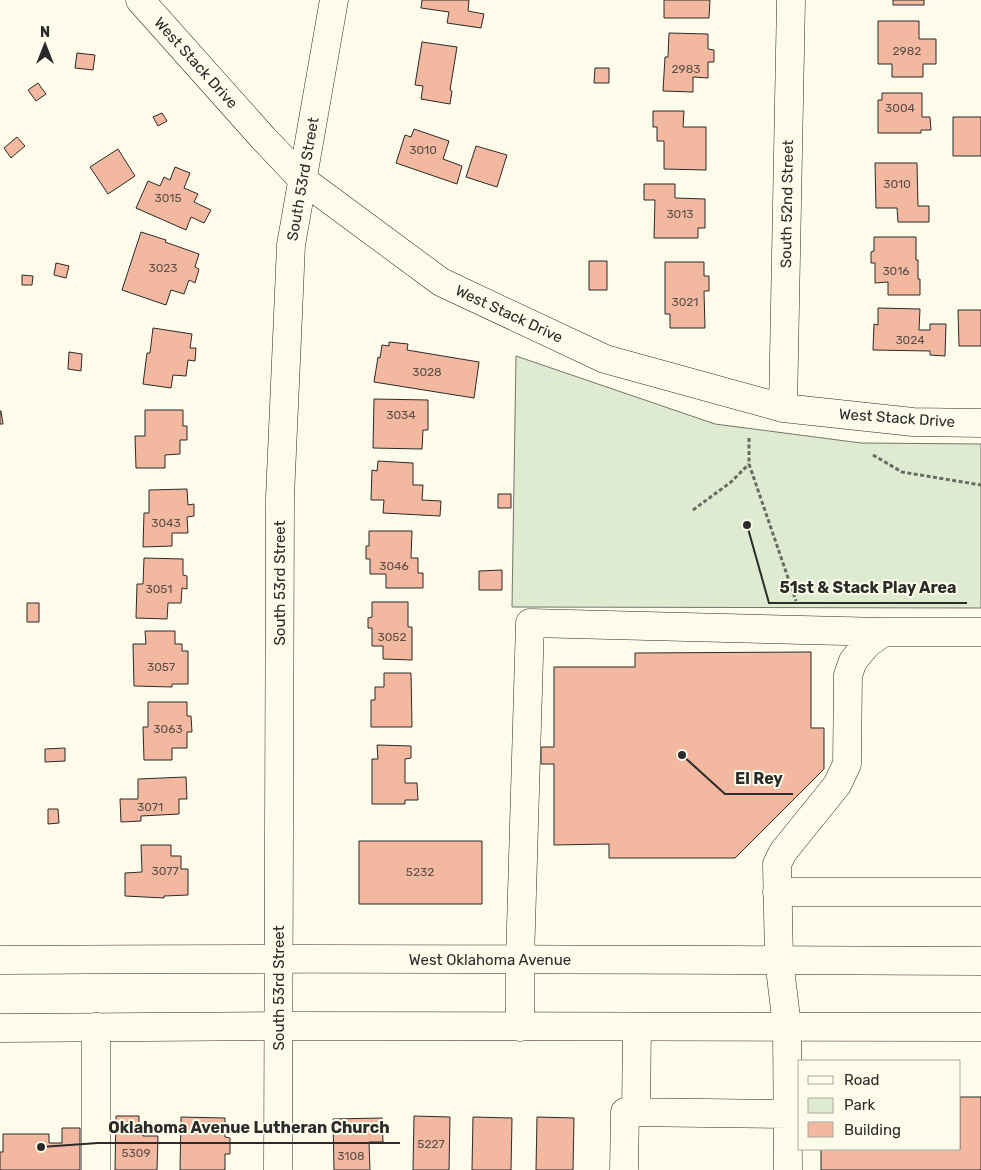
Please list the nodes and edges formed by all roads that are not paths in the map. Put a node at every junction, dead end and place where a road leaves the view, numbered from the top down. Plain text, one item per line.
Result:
1 (140, 0) edge
2 (334, 0) edge
3 (791, 0) edge
4 (303, 180) junction
5 (784, 408) junction
6 (981, 423) edge
7 (884, 632) junction
8 (981, 632) edge
9 (777, 892) junction
10 (981, 892) edge
11 (280, 958) junction
12 (0, 960) edge
13 (520, 960) junction
14 (779, 960) junction
15 (981, 961) edge
16 (279, 1026) junction
17 (787, 1026) junction
18 (520, 1027) junction
19 (637, 1027) junction
20 (981, 1027) edge
21 (0, 1028) edge
22 (96, 1028) junction
23 (636, 1112) junction
24 (788, 1114) junction
25 (96, 1170) edge
26 (278, 1170) edge
27 (624, 1170) edge
28 (788, 1170) edge

1 - 4 street, West Stack Drive
2 - 4 street, South 53rd Street
3 - 5 street, South 52nd Street
4 - 5 street, West Stack Drive
4 - 11 street, South 53rd Street
5 - 6 street, West Stack Drive
7 - 8 street
7 - 9 street
7 - 13 street
9 - 10 street
9 - 14 street
11 - 12 street, West Oklahoma Avenue
11 - 13 street, West Oklahoma Avenue
11 - 16 street, South 53rd Street
13 - 14 street, West Oklahoma Avenue
13 - 18 street
14 - 15 street, West Oklahoma Avenue
14 - 17 street
16 - 18 street
16 - 22 street
16 - 26 street, South 53rd Street
17 - 19 street
17 - 20 street
17 - 24 street
18 - 19 street
19 - 23 street
21 - 22 street
22 - 25 street
23 - 24 street
23 - 27 street
24 - 28 street

